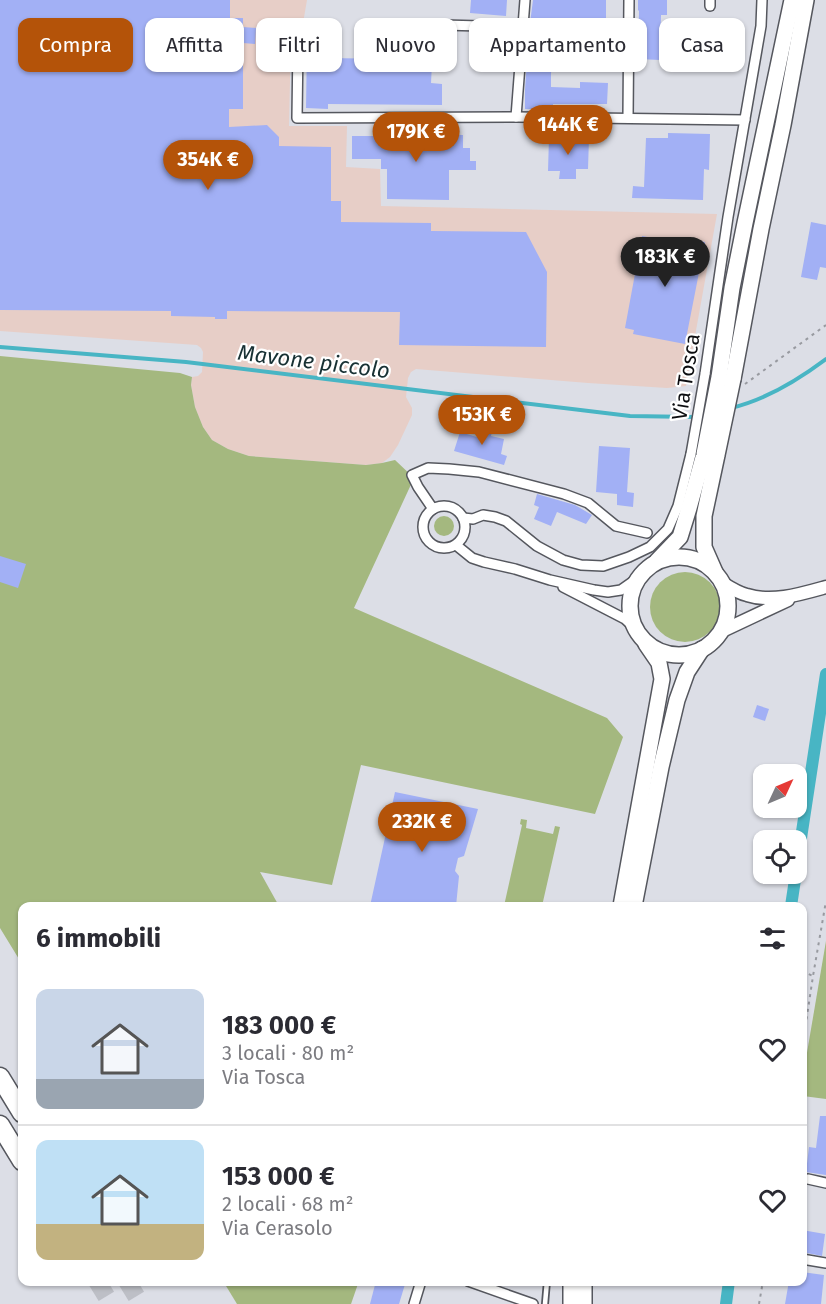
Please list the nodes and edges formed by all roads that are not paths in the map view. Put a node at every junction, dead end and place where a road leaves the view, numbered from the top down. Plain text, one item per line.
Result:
1 (525, 0) edge
2 (629, 0) edge
3 (762, 0) edge
4 (792, 0) edge
5 (806, 0) edge
6 (524, 18) edge
7 (298, 72) edge
8 (520, 72) edge
9 (516, 117) junction
10 (628, 118) junction
11 (745, 120) junction
12 (726, 379) junction
13 (704, 454) junction
14 (433, 508) junction
15 (463, 518) junction
16 (647, 533) dead end
17 (456, 545) junction
18 (655, 563) junction
19 (640, 576) junction
20 (718, 578) junction
21 (550, 580) junction
22 (826, 587) edge
23 (797, 596) junction
24 (720, 632) junction
25 (639, 633) junction
26 (702, 649) junction
27 (622, 902) edge
28 (635, 902) edge
29 (0, 1077) edge
30 (18, 1106) edge
31 (0, 1125) edge
32 (18, 1154) edge
33 (808, 1179) dead end
34 (826, 1183) edge
35 (807, 1260) edge
36 (826, 1263) edge
37 (419, 1286) edge
38 (482, 1286) edge
39 (547, 1286) edge
40 (572, 1286) edge
41 (584, 1286) edge
42 (414, 1304) edge
43 (533, 1304) edge
44 (545, 1304) edge
45 (571, 1304) edge
46 (584, 1304) edge

1 - 6 street
2 - 10 street
3 - 11 street, Via Tosca
4 - 12 main road
5 - 12 main road
7 - 9 street
8 - 9 street
9 - 10 street
10 - 11 street
11 - 12 street, Via Tosca
12 - 13 main road, bridge
12 - 13 street, Via Tosca, bridge
13 - 15 street, Via Tosca
13 - 18 main road
13 - 20 main road
14 - 15 street
14 - 16 street
14 - 17 street
15 - 17 street
17 - 21 street
18 - 19 main road
18 - 20 main road
19 - 21 street
19 - 25 main road
20 - 23 street
20 - 24 main road
21 - 25 street
22 - 23 street
23 - 24 street
24 - 26 main road
25 - 26 main road
25 - 27 main road
26 - 28 main road
29 - 30 highway
31 - 32 highway
33 - 34 street
35 - 36 street
37 - 42 street
38 - 43 street
39 - 44 lane
40 - 45 main road
41 - 46 main road

